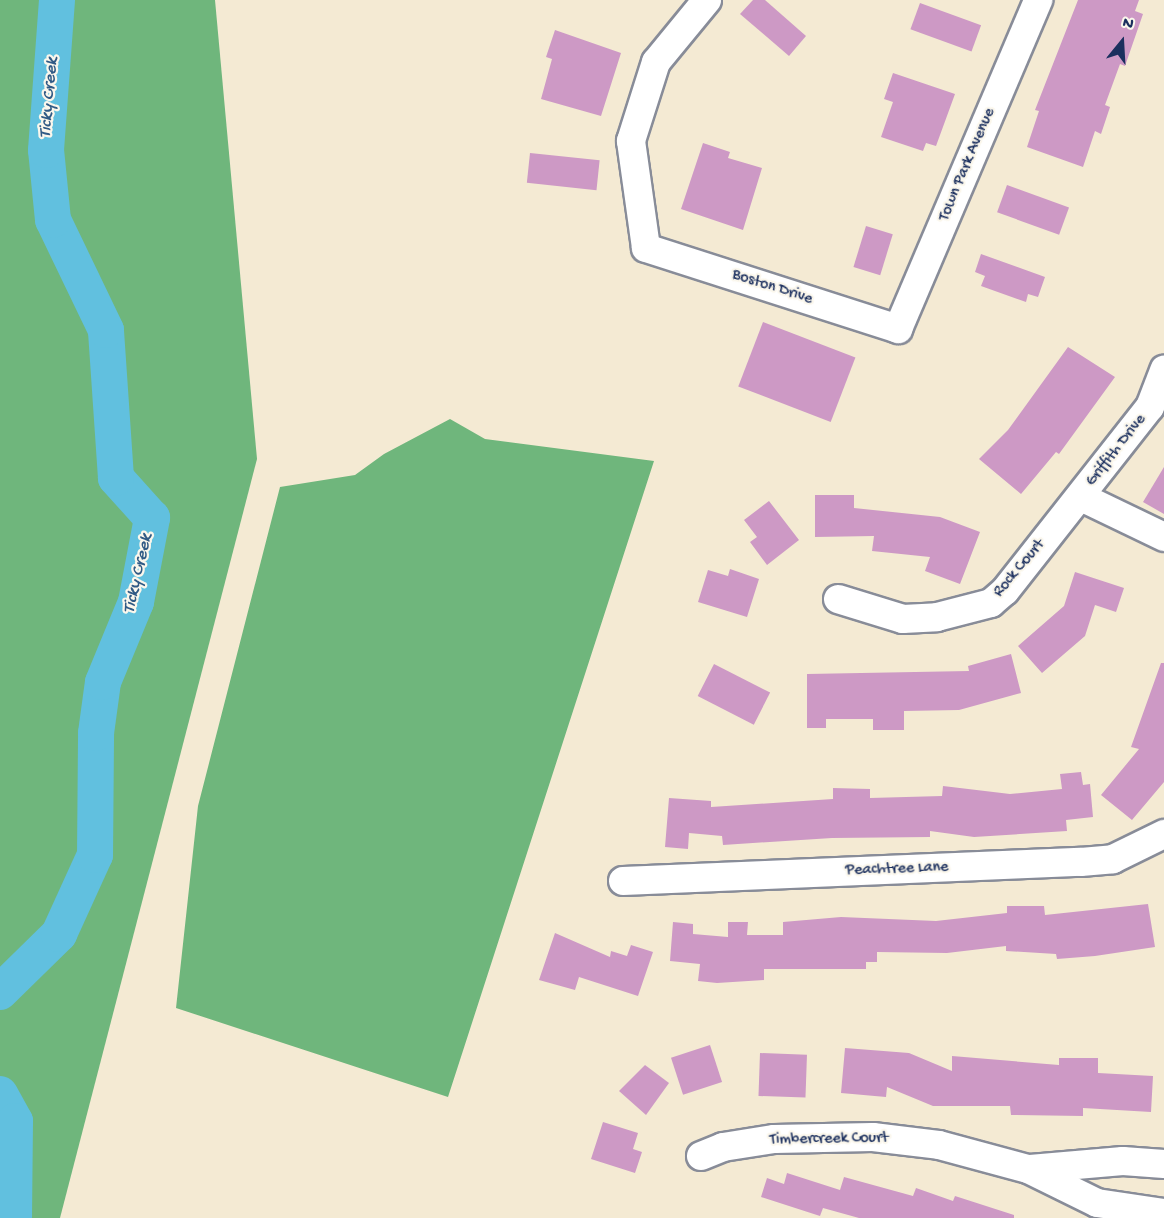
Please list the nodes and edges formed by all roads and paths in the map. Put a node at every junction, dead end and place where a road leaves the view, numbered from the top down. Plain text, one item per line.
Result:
1 (707, 0) edge
2 (1038, 0) edge
3 (898, 329) joint
4 (1164, 370) edge
5 (1080, 497) junction
6 (1164, 537) edge
7 (838, 599) dead end
8 (1164, 834) edge
9 (623, 881) dead end
10 (701, 1156) dead end
11 (1164, 1164) edge
12 (1028, 1169) junction
13 (1164, 1213) edge

1 - 3 street, Boston Drive
2 - 3 street, Town Park Avenue
4 - 5 street, Griffith Drive
5 - 6 street
5 - 7 street, Rock Court
8 - 9 street, Peachtree Lane
10 - 12 street, Timbercreek Court
11 - 12 street, Timbercreek Court
12 - 13 street, Timbercreek Court

